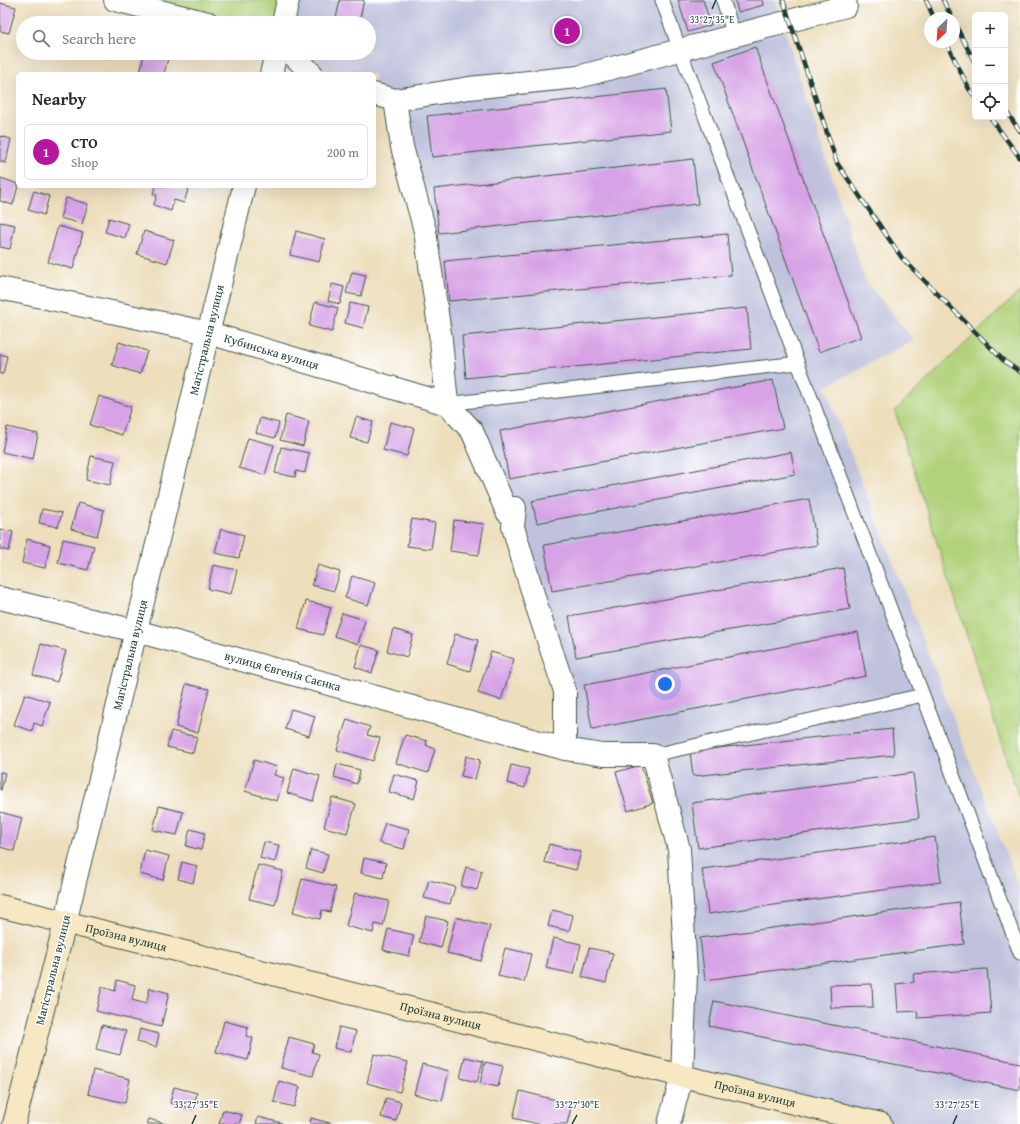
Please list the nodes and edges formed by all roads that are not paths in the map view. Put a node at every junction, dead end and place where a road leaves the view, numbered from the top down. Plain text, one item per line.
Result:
1 (115, 0) edge
2 (288, 0) edge
3 (662, 0) edge
4 (723, 0) edge
5 (844, 0) edge
6 (180, 16) edge
7 (285, 16) edge
8 (734, 36) junction
9 (680, 50) junction
10 (274, 60) edge
11 (298, 60) edge
12 (271, 72) edge
13 (310, 72) edge
14 (376, 95) edge
15 (395, 100) junction
16 (244, 188) edge
17 (0, 288) edge
18 (209, 333) junction
19 (798, 363) junction
20 (447, 404) junction
21 (0, 598) edge
22 (136, 631) junction
23 (923, 695) junction
24 (564, 749) junction
25 (653, 755) junction
26 (0, 906) edge
27 (65, 923) junction
28 (1020, 953) edge
29 (682, 1076) junction
30 (14, 1124) edge
31 (669, 1124) edge
32 (881, 1124) edge

1 - 6 street
2 - 7 street
3 - 9 lane
4 - 8 lane
5 - 8 street
8 - 9 street
9 - 15 street
9 - 19 lane
10 - 12 street
11 - 13 street
14 - 15 street
15 - 20 street
16 - 18 street, Магістральна вулиця
17 - 18 street, Кубинська вулиця
18 - 20 street, Кубинська вулиця
18 - 22 street, Магістральна вулиця
19 - 20 lane
19 - 23 lane
20 - 24 street
21 - 22 street, вулиця Євгенія Саєнка
22 - 24 street, вулиця Євгенія Саєнка
22 - 27 street, Магістральна вулиця
23 - 25 lane
23 - 28 lane
24 - 25 street, вулиця Євгенія Саєнка
25 - 29 street
26 - 27 street, Проїзна вулиця
27 - 29 street, Проїзна вулиця
27 - 30 street, Магістральна вулиця
29 - 31 street
29 - 32 street, Проїзна вулиця

